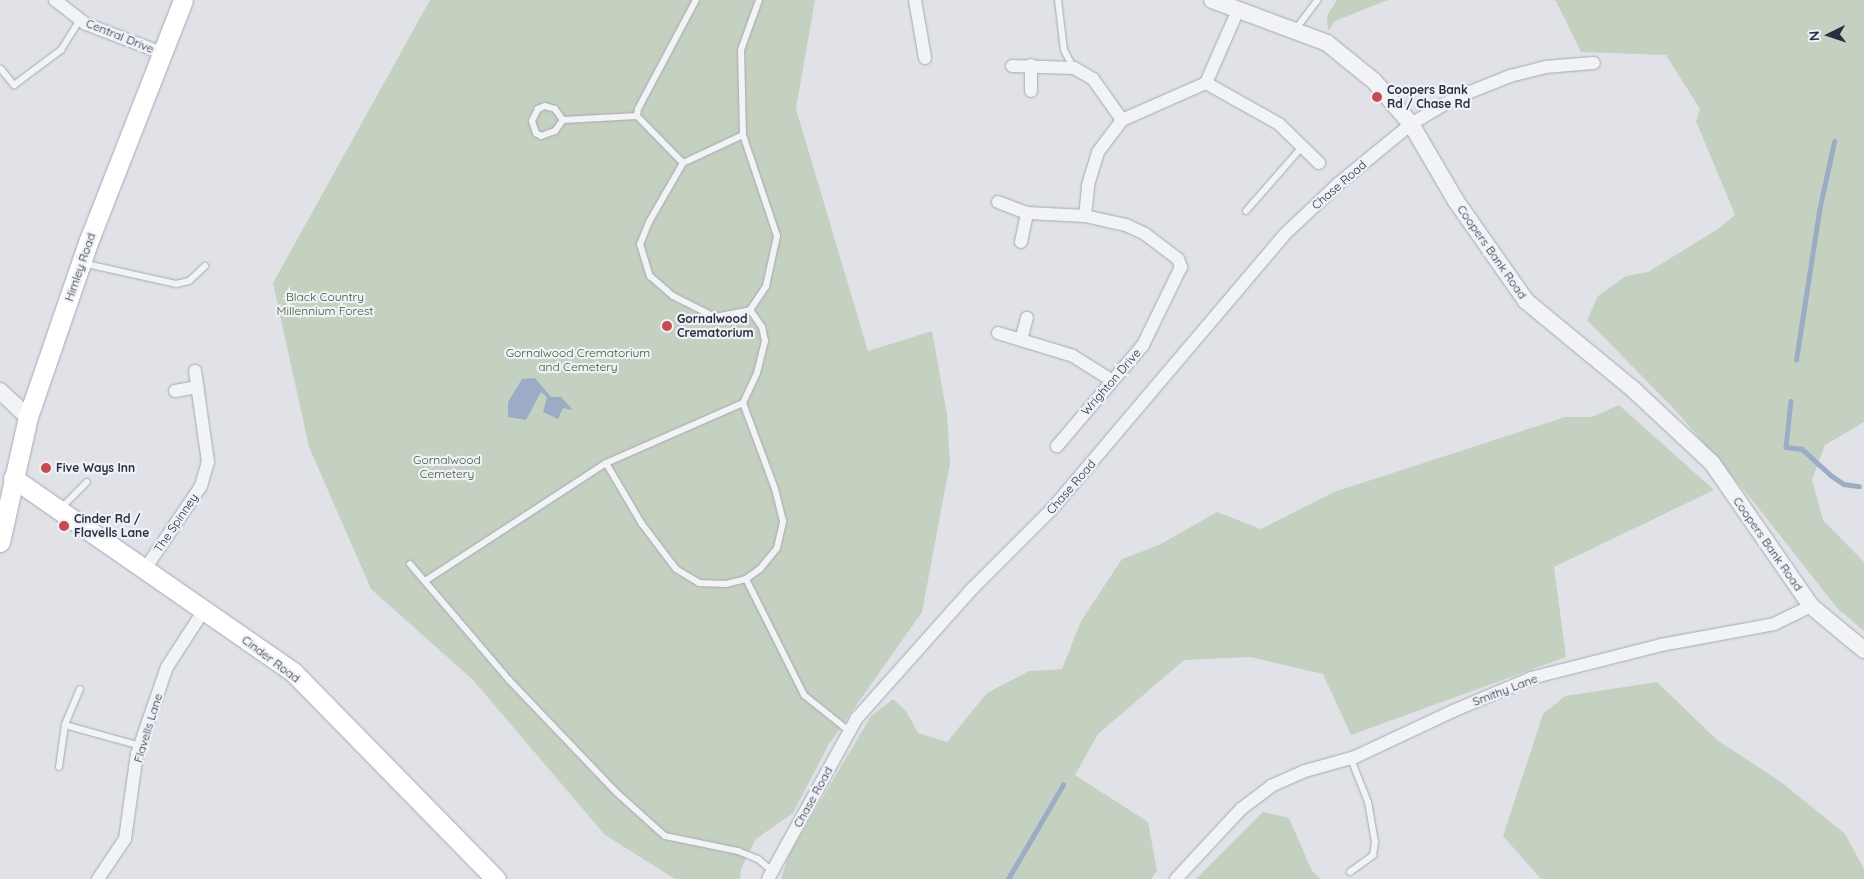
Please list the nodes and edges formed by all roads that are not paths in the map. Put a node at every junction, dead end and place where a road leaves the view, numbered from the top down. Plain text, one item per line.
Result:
1 (55, 0) edge
2 (183, 0) edge
3 (696, 0) edge
4 (759, 0) edge
5 (916, 0) edge
6 (1058, 0) edge
7 (1212, 0) edge
8 (1318, 0) edge
9 (1238, 10) junction
10 (80, 20) junction
11 (1294, 31) junction
12 (162, 52) junction
13 (925, 58) dead end
14 (1594, 63) dead end
15 (1031, 65) junction
16 (1012, 66) dead end
17 (1074, 68) junction
18 (1, 69) edge
19 (1206, 83) junction
20 (1031, 91) dead end
21 (637, 116) junction
22 (563, 120) junction
23 (1122, 120) junction
24 (1411, 124) junction
25 (742, 135) junction
26 (1302, 146) junction
27 (683, 163) junction
28 (1319, 163) dead end
29 (998, 202) dead end
30 (1246, 211) dead end
31 (1027, 213) junction
32 (1085, 216) junction
33 (1021, 242) dead end
34 (81, 262) junction
35 (205, 266) dead end
36 (750, 310) junction
37 (1027, 318) dead end
38 (998, 333) dead end
39 (1021, 340) junction
40 (195, 371) dead end
41 (1111, 380) junction
42 (198, 387) junction
43 (0, 391) edge
44 (176, 391) dead end
45 (743, 403) junction
46 (28, 417) junction
47 (1057, 446) dead end
48 (606, 463) junction
49 (6, 478) edge
50 (87, 482) dead end
51 (59, 510) junction
52 (0, 542) edge
53 (410, 564) dead end
54 (145, 569) junction
55 (746, 579) junction
56 (425, 581) junction
57 (1811, 606) junction
58 (204, 610) junction
59 (1864, 650) edge
60 (80, 689) dead end
61 (65, 725) junction
62 (849, 731) junction
63 (140, 746) junction
64 (1351, 759) junction
65 (58, 767) dead end
66 (1350, 872) dead end
67 (770, 875) edge
68 (98, 879) edge
69 (496, 879) edge
70 (1176, 879) edge

1 - 10 street, Central Drive
2 - 12 main road, Himley Road
3 - 21 lane
4 - 25 lane
5 - 13 street
6 - 17 lane
7 - 9 street, Coopers Bank Road
8 - 11 lane
9 - 11 street, Coopers Bank Road
9 - 19 street
10 - 12 street, Central Drive
10 - 18 lane
11 - 24 street, Coopers Bank Road
12 - 34 main road, Himley Road
14 - 24 street, Chase Road
15 - 16 street
15 - 17 street
15 - 20 street
17 - 23 street
19 - 23 street
19 - 26 street
21 - 22 lane
21 - 27 lane
22 - 22 lane
23 - 32 street
24 - 57 street, Coopers Bank Road
24 - 62 street, Chase Road
25 - 27 lane
25 - 36 lane
26 - 28 street
26 - 30 lane
27 - 36 lane
29 - 31 street
31 - 32 street
31 - 33 street
32 - 41 street, Wrighton Drive
34 - 35 lane
34 - 46 main road, Himley Road
36 - 45 lane
37 - 39 street
38 - 39 street
39 - 41 street
40 - 42 street, The Spinney
41 - 47 street, Wrighton Drive
42 - 44 street
42 - 54 street, The Spinney
43 - 46 street
45 - 48 lane
45 - 55 lane
46 - 49 main road, Himley Road
48 - 55 lane
48 - 56 lane
49 - 51 main road, Cinder Road
49 - 52 main road, Himley Road
50 - 51 lane
51 - 54 main road, Cinder Road
53 - 56 lane
54 - 58 main road, Cinder Road
55 - 62 lane
56 - 67 lane
57 - 59 street
57 - 64 street, Smithy Lane
58 - 63 street, Flavells Lane
58 - 69 main road, Cinder Road
60 - 61 lane
61 - 63 lane
61 - 65 lane
62 - 67 street, Chase Road
63 - 68 street, Flavells Lane
64 - 66 lane
64 - 70 street, Smithy Lane

